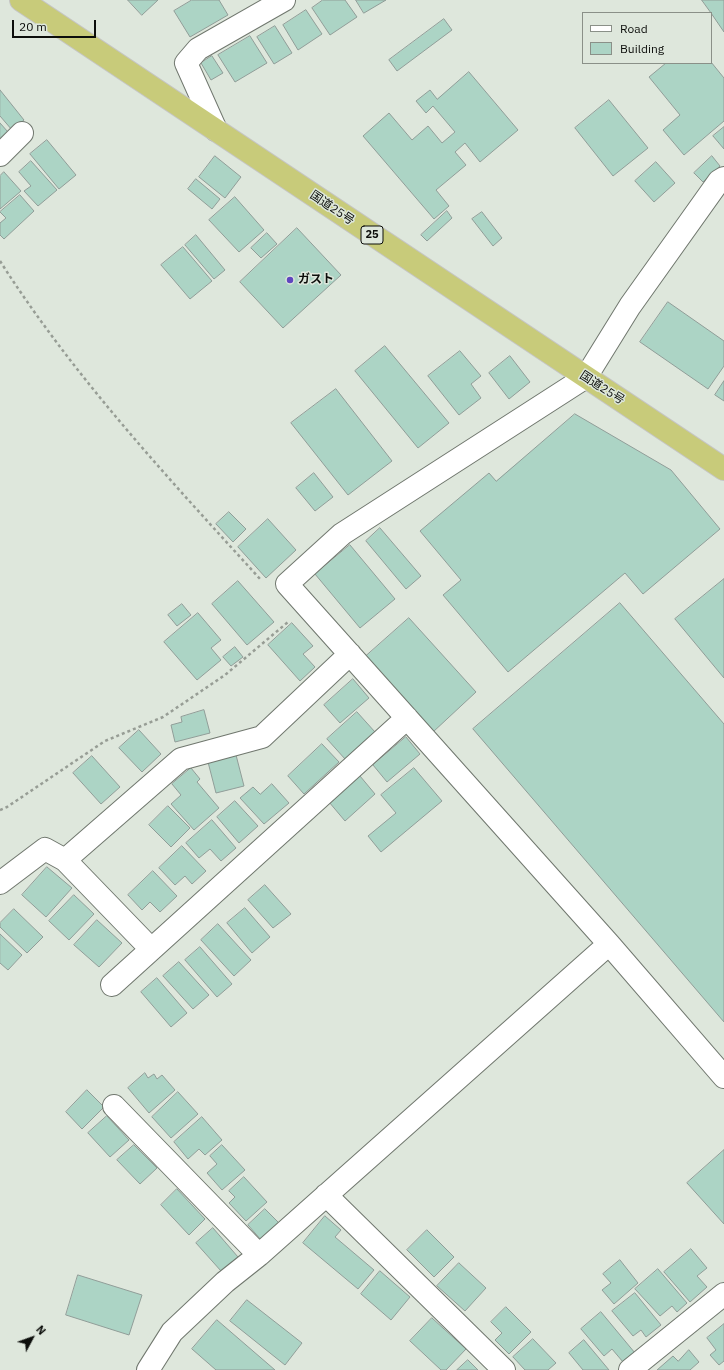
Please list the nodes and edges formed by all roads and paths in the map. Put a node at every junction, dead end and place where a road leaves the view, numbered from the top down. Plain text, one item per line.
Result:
1 (20, 0) edge
2 (284, 0) edge
3 (216, 130) junction
4 (22, 133) dead end
5 (0, 155) edge
6 (724, 178) edge
7 (0, 261) edge
8 (586, 378) junction
9 (724, 469) edge
10 (287, 584) junction
11 (307, 606) junction
12 (350, 654) junction
13 (407, 718) junction
14 (0, 810) edge
15 (65, 860) junction
16 (0, 884) edge
17 (609, 944) junction
18 (151, 949) junction
19 (112, 985) dead end
20 (724, 1077) edge
21 (114, 1106) dead end
22 (326, 1196) junction
23 (259, 1256) junction
24 (724, 1294) edge
25 (148, 1370) edge
26 (504, 1370) edge
27 (630, 1370) edge

1 - 3 highway, 国道25号 / 25
2 - 3 street
3 - 8 highway, 国道25号 / 25
4 - 5 street
6 - 8 street
7 - 10 path
8 - 9 highway, 国道25号 / 25
8 - 10 street
10 - 11 street
11 - 12 street
11 - 14 path
12 - 13 street
12 - 15 street
13 - 17 street
13 - 18 street
15 - 16 street
15 - 18 street
17 - 20 street
17 - 22 street
18 - 19 street
21 - 23 street
22 - 23 street
22 - 26 street
23 - 25 street
24 - 27 street

